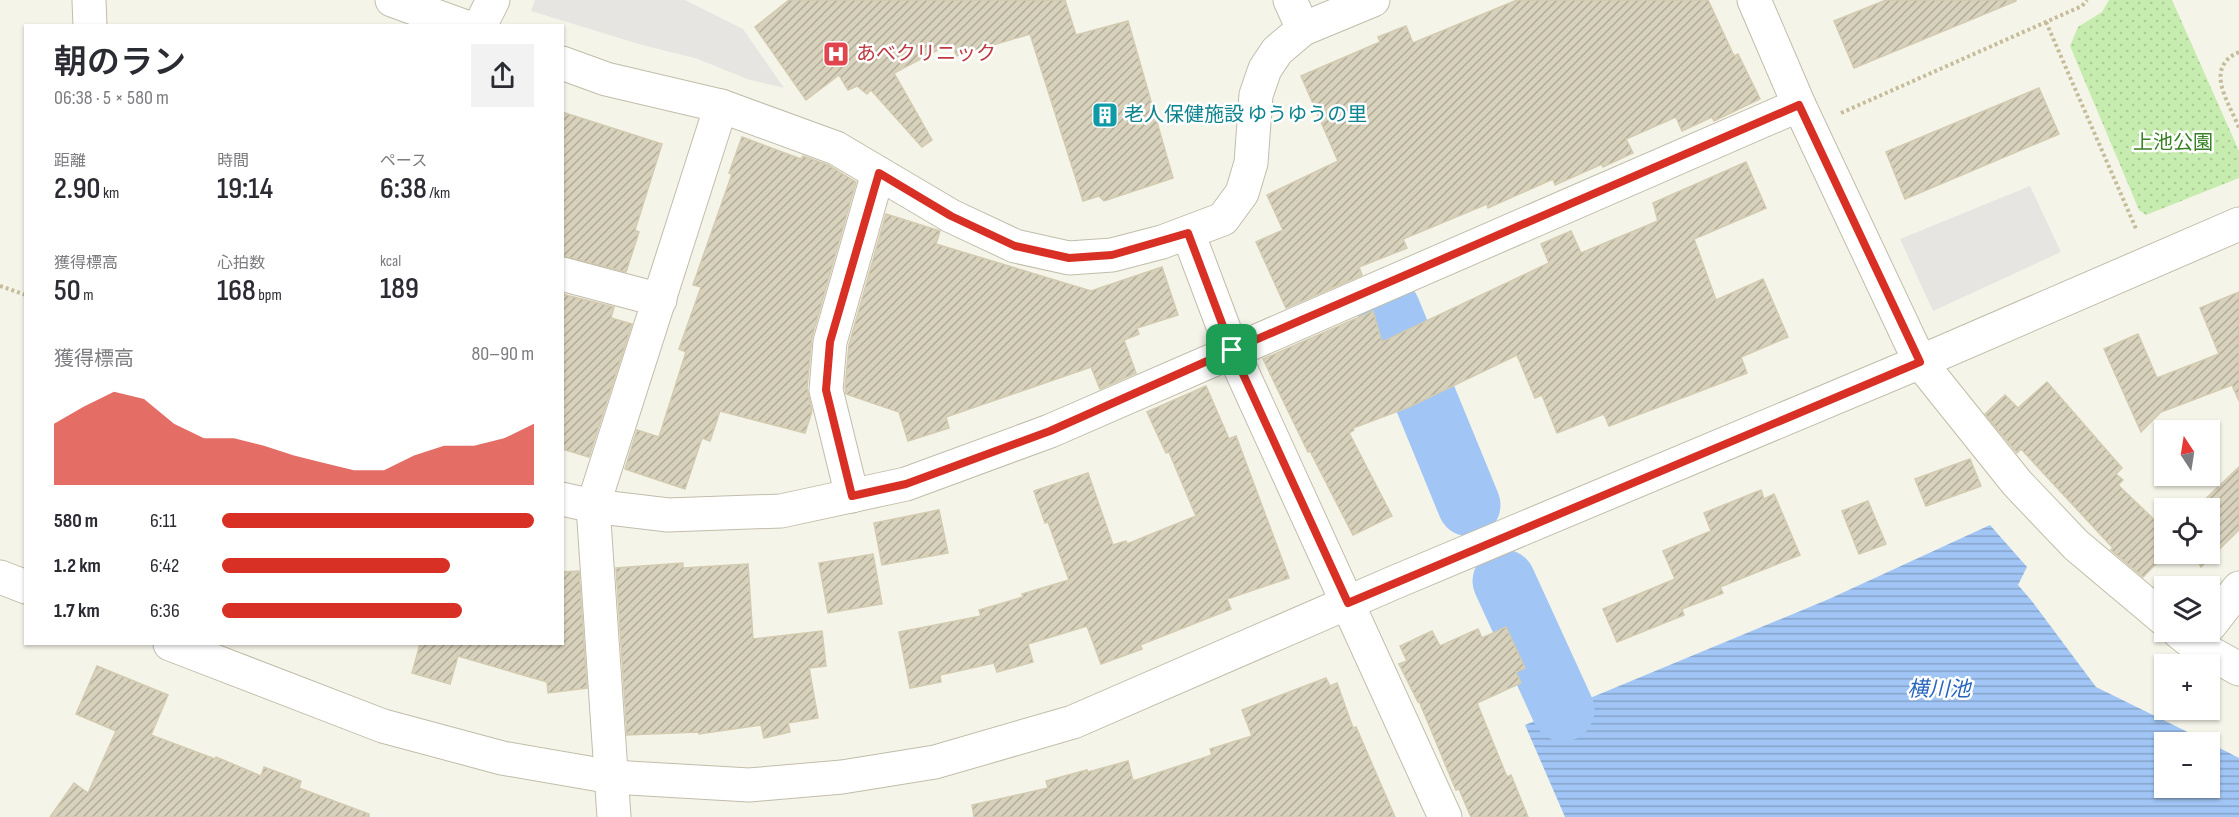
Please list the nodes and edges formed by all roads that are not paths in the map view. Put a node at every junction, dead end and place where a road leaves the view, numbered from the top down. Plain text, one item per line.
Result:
1 (88, 0) edge
2 (392, 0) edge
3 (493, 0) edge
4 (1290, 0) edge
5 (1373, 0) edge
6 (1754, 0) edge
7 (90, 24) edge
8 (458, 24) edge
9 (481, 24) edge
10 (1303, 29) junction
11 (564, 64) edge
12 (721, 106) junction
13 (1804, 116) junction
14 (879, 173) junction
15 (2239, 224) edge
16 (1188, 233) junction
17 (564, 275) edge
18 (660, 300) junction
19 (1232, 350) junction
20 (1920, 362) junction
21 (852, 496) junction
22 (578, 502) edge
23 (0, 577) edge
24 (24, 586) edge
25 (2239, 588) edge
26 (1348, 603) junction
27 (2220, 608) edge
28 (2154, 611) edge
29 (2208, 642) edge
30 (173, 645) edge
31 (2239, 669) edge
32 (612, 777) junction
33 (614, 817) edge
34 (1445, 817) edge

1 - 7 street
2 - 8 street
3 - 9 street
4 - 10 street
5 - 10 street
6 - 13 street
10 - 16 street
11 - 12 street
12 - 14 street
12 - 18 street
13 - 19 street
13 - 20 street
14 - 16 street
14 - 21 street
15 - 20 street
16 - 19 street
17 - 18 street
18 - 22 street
19 - 21 street
19 - 26 street
20 - 26 street
20 - 28 street
21 - 22 street
22 - 32 street
23 - 24 street
25 - 27 street
26 - 32 street
26 - 34 street
29 - 31 street
30 - 32 street
32 - 33 street

